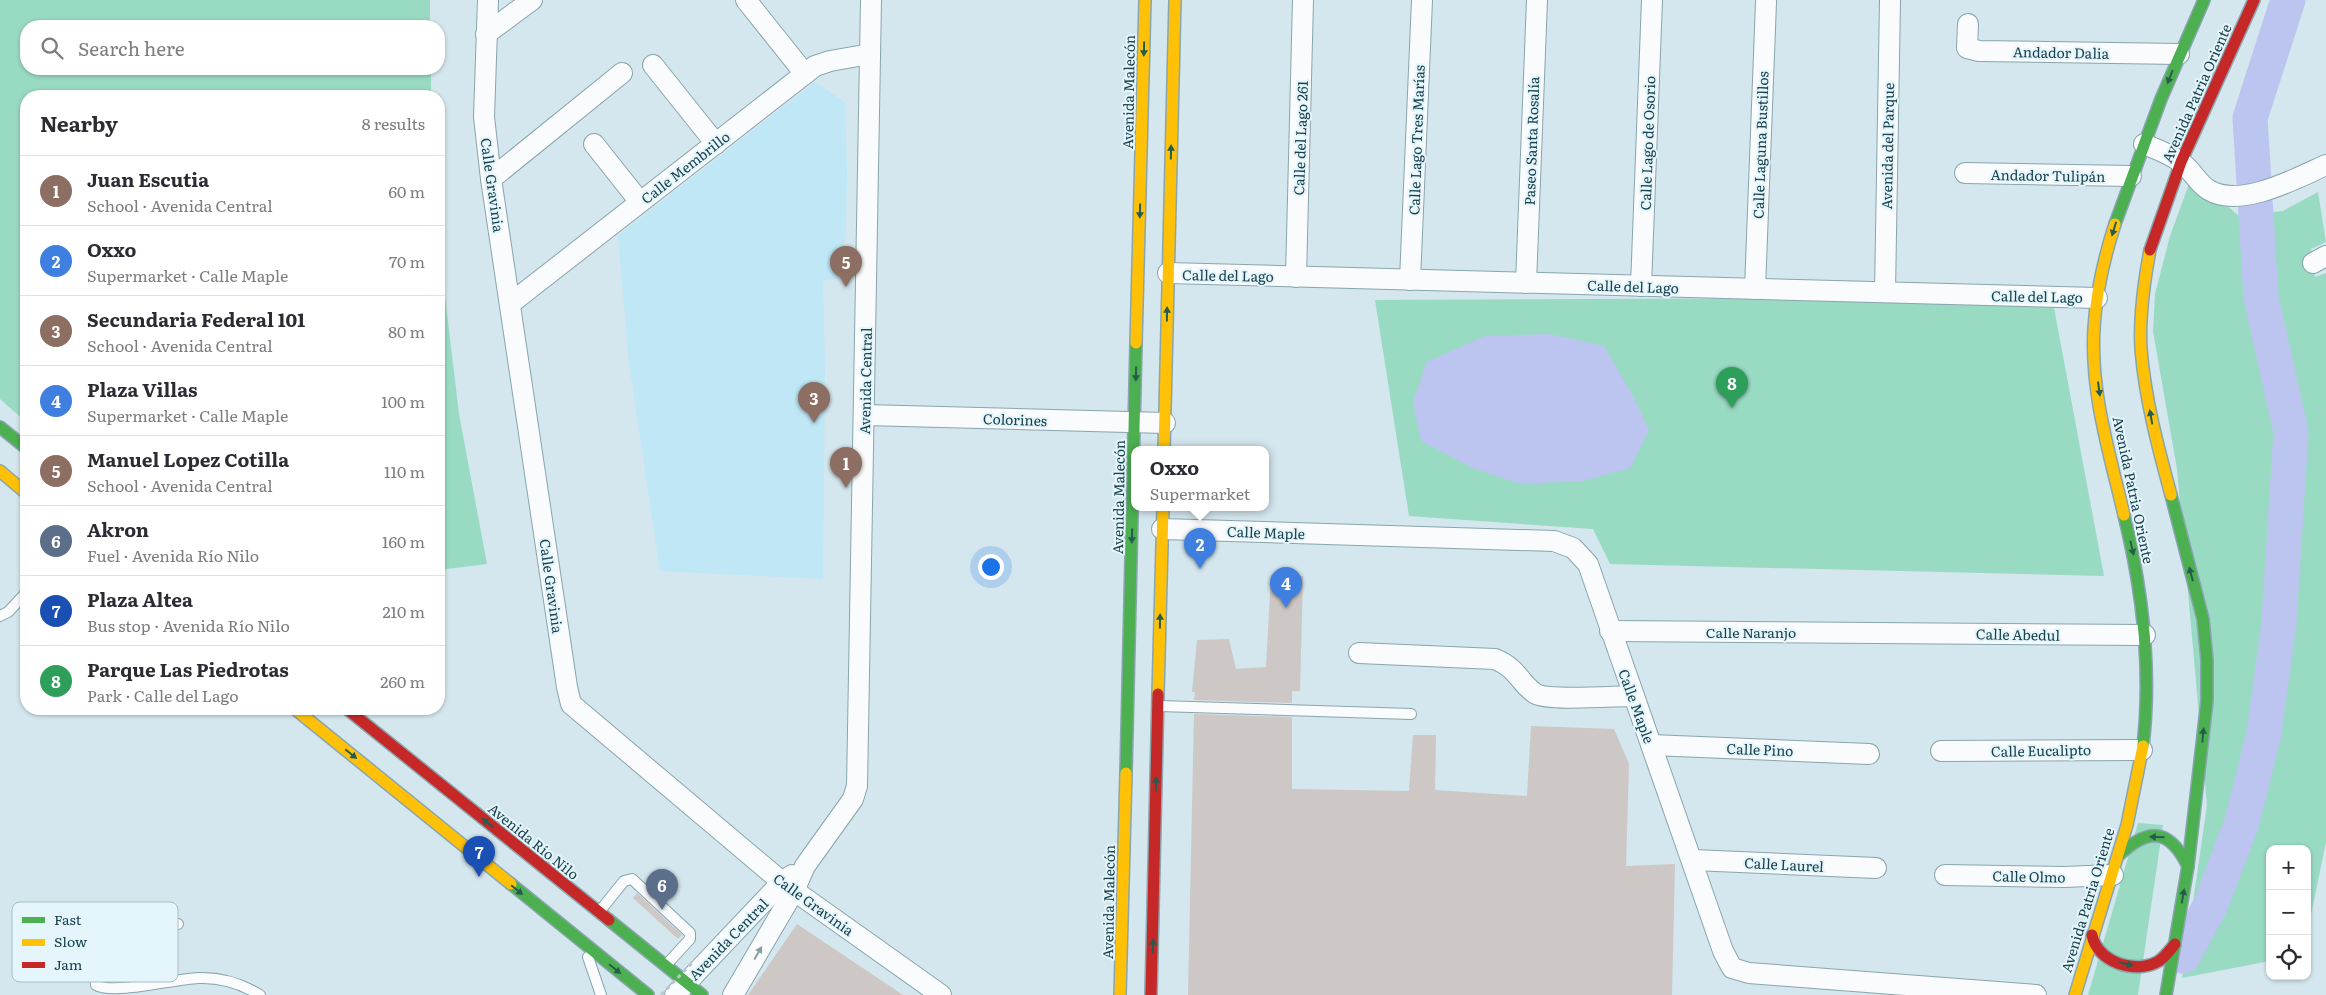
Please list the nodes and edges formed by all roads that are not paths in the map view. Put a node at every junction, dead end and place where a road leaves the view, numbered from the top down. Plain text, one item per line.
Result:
1 (488, 0) edge
2 (532, 0) edge
3 (746, 0) edge
4 (871, 0) edge
5 (1145, 0) edge
6 (1175, 0) edge
7 (1303, 0) edge
8 (1422, 0) edge
9 (1537, 0) edge
10 (1652, 0) edge
11 (1890, 0) edge
12 (2204, 0) edge
13 (2254, 0) edge
14 (1766, 2) dead end
15 (1968, 24) dead end
16 (486, 34) junction
17 (870, 54) junction
18 (2179, 54) junction
19 (653, 65) dead end
20 (622, 72) dead end
21 (805, 74) junction
22 (594, 144) dead end
23 (716, 144) junction
24 (2144, 144) junction
25 (2181, 162) junction
26 (2326, 164) edge
27 (1965, 173) dead end
28 (2132, 176) junction
29 (491, 179) junction
30 (640, 202) junction
31 (1168, 273) junction
32 (1296, 277) junction
33 (1410, 280) junction
34 (1526, 283) junction
35 (1641, 286) junction
36 (1755, 289) junction
37 (1885, 292) junction
38 (2097, 298) junction
39 (511, 302) junction
40 (865, 415) junction
41 (1135, 422) junction
42 (1165, 423) junction
43 (0, 427) edge
44 (20, 443) edge
45 (1134, 446) edge
46 (1164, 446) edge
47 (0, 471) edge
48 (20, 487) edge
49 (1133, 511) edge
50 (1163, 511) edge
51 (1162, 529) junction
52 (20, 599) edge
53 (0, 616) edge
54 (1610, 631) junction
55 (1892, 633) joint
56 (2145, 635) junction
57 (1359, 653) dead end
58 (1634, 696) junction
59 (1158, 706) junction
60 (1411, 714) dead end
61 (302, 715) edge
62 (354, 715) edge
63 (1651, 745) junction
64 (2142, 750) junction
65 (1941, 751) dead end
66 (1869, 754) dead end
67 (1693, 860) junction
68 (2116, 866) junction
69 (2188, 866) junction
70 (1876, 868) dead end
71 (1945, 875) dead end
72 (788, 886) junction
73 (562, 896) dead end
74 (580, 898) junction
75 (554, 906) dead end
76 (598, 912) junction
77 (555, 920) junction
78 (2092, 935) junction
79 (582, 942) junction
80 (2175, 944) junction
81 (664, 966) junction
82 (178, 981) edge
83 (96, 982) edge
84 (168, 982) edge
85 (681, 989) edge
86 (260, 995) edge
87 (601, 995) edge
88 (648, 995) edge
89 (702, 995) edge
90 (733, 995) edge
91 (941, 995) edge
92 (1120, 995) edge
93 (1151, 995) edge
94 (2036, 995) edge
95 (2075, 995) edge
96 (2166, 995) edge

1 - 16 street, Calle Gravinia
2 - 16 street
3 - 21 street
4 - 17 street, Avenida Central
5 -> 41 street, Avenida Malecón
31 -> 6 street
7 - 32 street, Calle del Lago 261
8 - 33 street, Calle Lago Tres Marías
9 - 34 street, Paseo Santa Rosalía
10 - 35 street, Calle Lago de Osorio
11 - 37 street, Avenida del Parque
12 - 18 street, Avenida Patria Oriente
13 - 25 street, Avenida Patria Oriente
14 - 36 street, Calle Laguna Bustillos
15 - 18 street, Andador Dalia
16 - 29 street, Calle Gravinia
17 - 21 street, Calle Membrillo
17 - 40 street, Avenida Central
18 -> 24 street, Avenida Patria Oriente
19 - 23 street
20 - 29 street
21 - 23 street, Calle Membrillo
22 - 30 street
23 - 30 street, Calle Membrillo
24 - 25 street
24 - 28 street, Avenida Patria Oriente
25 - 26 street
69 -> 25 street, Avenida Patria Oriente
27 - 28 street, Andador Tulipán
28 -> 38 street, Avenida Patria Oriente
29 - 39 street, Calle Gravinia
30 - 39 street, Calle Membrillo
31 - 32 street, Calle del Lago
42 -> 31 street
32 - 33 street, Calle del Lago
33 - 34 street, Calle del Lago
34 - 35 street, Calle del Lago
35 - 36 street, Calle del Lago
36 - 37 street, Calle del Lago
37 - 38 street, Calle del Lago
38 -> 56 street, Avenida Patria Oriente
39 - 72 street, Calle Gravinia
40 - 41 street, Colorines
40 - 72 street, Avenida Central
41 - 42 street, Colorines
41 -> 45 street, Avenida Malecón
42 - 46 street
43 - 44 street
47 - 48 street
49 -> 92 street, Avenida Malecón
50 - 51 street
51 - 54 street, Calle Maple
59 -> 51 street
52 - 53 lane
54 - 55 street, Calle Naranjo
54 - 58 street, Calle Maple
55 - 56 street, Calle Abedul
56 - 64 street, Avenida Patria Oriente
57 - 58 street
58 - 63 street, Calle Maple
59 - 60 lane
93 -> 59 street
61 -> 77 street
74 -> 62 street, Avenida Río Nilo
63 - 66 street, Calle Pino
63 - 67 street, Calle Maple
64 - 65 street, Calle Eucalipto
64 - 68 street, Avenida Patria Oriente
67 - 70 street, Calle Laurel
67 - 94 street, Calle Maple
69 -> 68 street
68 - 71 street, Calle Olmo
68 - 78 street, Avenida Patria Oriente
80 -> 69 street, Avenida Patria Oriente
72 - 85 street, Avenida Central
90 -> 72 street, Avenida Central
72 - 91 street, Calle Gravinia
73 - 74 street
74 - 76 street, Avenida Río Nilo
75 - 77 street
76 - 81 street, Avenida Río Nilo
76 - 81 lane
77 - 79 street
78 -> 80 street
78 - 95 street, Avenida Patria Oriente
79 - 87 lane
79 -> 88 street
80 - 96 street, Avenida Patria Oriente
81 - 85 street, Avenida Río Nilo
82 - 86 lane
83 - 84 lane
85 - 89 street, Avenida Río Nilo

